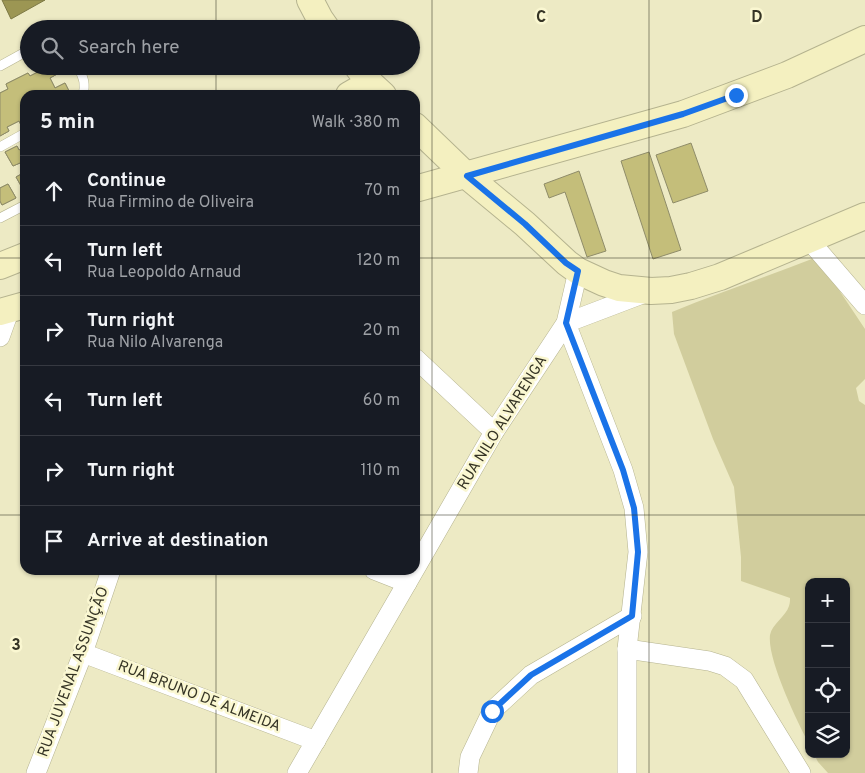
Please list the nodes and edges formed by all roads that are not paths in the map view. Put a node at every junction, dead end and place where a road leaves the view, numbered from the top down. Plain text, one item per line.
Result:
1 (310, 0) edge
2 (321, 20) edge
3 (865, 39) edge
4 (20, 55) edge
5 (0, 66) edge
6 (82, 75) edge
7 (84, 90) edge
8 (420, 131) edge
9 (20, 137) edge
10 (0, 147) edge
11 (467, 176) junction
12 (420, 188) edge
13 (20, 208) edge
14 (865, 216) edge
15 (0, 218) edge
16 (810, 240) junction
17 (20, 258) edge
18 (0, 266) edge
19 (578, 271) junction
20 (651, 291) junction
21 (865, 305) edge
22 (12, 309) edge
23 (566, 323) junction
24 (0, 337) edge
25 (420, 363) edge
26 (494, 432) junction
27 (420, 560) edge
28 (109, 575) edge
29 (387, 575) edge
30 (412, 575) edge
31 (407, 583) junction
32 (632, 616) junction
33 (627, 649) junction
34 (83, 653) junction
35 (316, 742) junction
36 (36, 773) edge
37 (297, 773) edge
38 (468, 773) edge
39 (627, 773) edge
40 (801, 773) edge

1 - 2 main road
3 - 11 main road
4 - 5 lane
6 - 7 lane
8 - 11 main road
9 - 10 lane
11 - 12 main road
11 - 19 main road
13 - 15 lane
14 - 16 main road
16 - 20 main road
16 - 21 street
17 - 18 main road
19 - 20 main road
19 - 23 street, RUA NILO ALVARENGA
20 - 23 street
22 - 24 street
23 - 26 street, RUA NILO ALVARENGA
23 - 32 street
25 - 26 street
26 - 27 street, RUA NILO ALVARENGA
28 - 34 street, RUA JUVENAL ASSUNÇÃO
29 - 31 street
30 - 31 street, RUA NILO ALVARENGA
31 - 35 street, RUA NILO ALVARENGA
32 - 33 street
32 - 38 street
33 - 39 street
33 - 40 street
34 - 35 street, RUA BRUNO DE ALMEIDA
34 - 36 street, RUA JUVENAL ASSUNÇÃO
35 - 37 street, RUA NILO ALVARENGA

